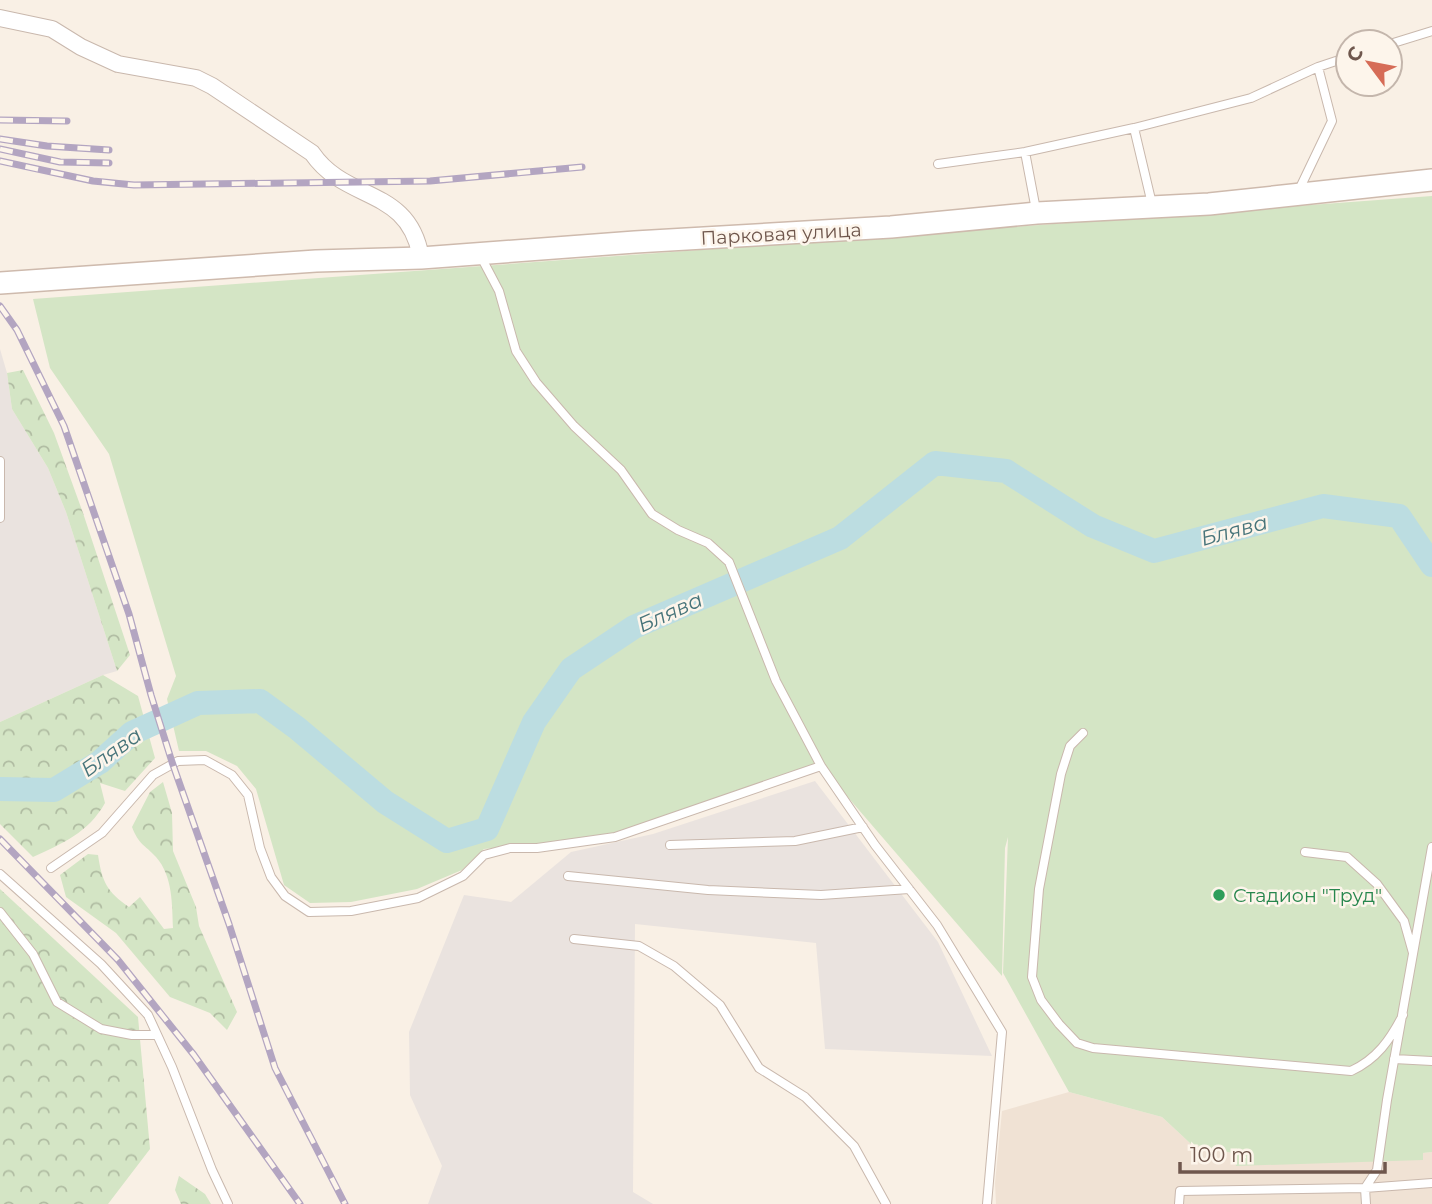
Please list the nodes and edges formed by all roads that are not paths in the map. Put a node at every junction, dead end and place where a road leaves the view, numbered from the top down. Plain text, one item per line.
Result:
1 (0, 18) edge
2 (1432, 31) edge
3 (1404, 40) edge
4 (1334, 62) edge
5 (1318, 67) junction
6 (1134, 128) junction
7 (1025, 152) junction
8 (939, 164) dead end
9 (1432, 180) edge
10 (1297, 194) junction
11 (1153, 207) junction
12 (1037, 213) junction
13 (480, 255) junction
14 (421, 258) junction
15 (0, 283) edge
16 (0, 461) edge
17 (0, 518) edge
18 (1083, 733) dead end
19 (821, 766) junction
20 (863, 827) junction
21 (670, 845) dead end
22 (1432, 847) edge
23 (1305, 852) dead end
24 (51, 868) dead end
25 (0, 874) edge
26 (568, 876) dead end
27 (909, 889) junction
28 (0, 912) edge
29 (575, 939) dead end
30 (1413, 956) junction
31 (1403, 1015) junction
32 (157, 1035) junction
33 (1394, 1059) junction
34 (1432, 1060) edge
35 (1432, 1183) edge
36 (1365, 1188) junction
37 (228, 1204) edge
38 (886, 1204) edge
39 (987, 1204) edge
40 (1179, 1204) edge
41 (1366, 1204) edge

1 - 14 street
2 - 3 lane
4 - 5 lane
5 - 6 lane
5 - 10 lane
6 - 7 lane
6 - 11 lane
7 - 8 lane
7 - 12 lane
9 - 10 street, Парковая улица
10 - 11 street, Парковая улица
11 - 12 street, Парковая улица
12 - 13 street, Парковая улица
13 - 14 street, Парковая улица
13 - 19 lane
14 - 15 street, Парковая улица
16 - 17 lane
18 - 31 lane
19 - 20 lane
19 - 24 lane
20 - 21 lane
20 - 27 lane
22 - 30 lane
23 - 30 lane
25 - 32 lane
26 - 27 lane
27 - 39 lane
28 - 32 lane
29 - 38 lane
30 - 31 lane
31 - 33 lane
32 - 37 lane
33 - 34 lane
33 - 36 lane
35 - 36 lane
36 - 40 lane
36 - 41 lane

